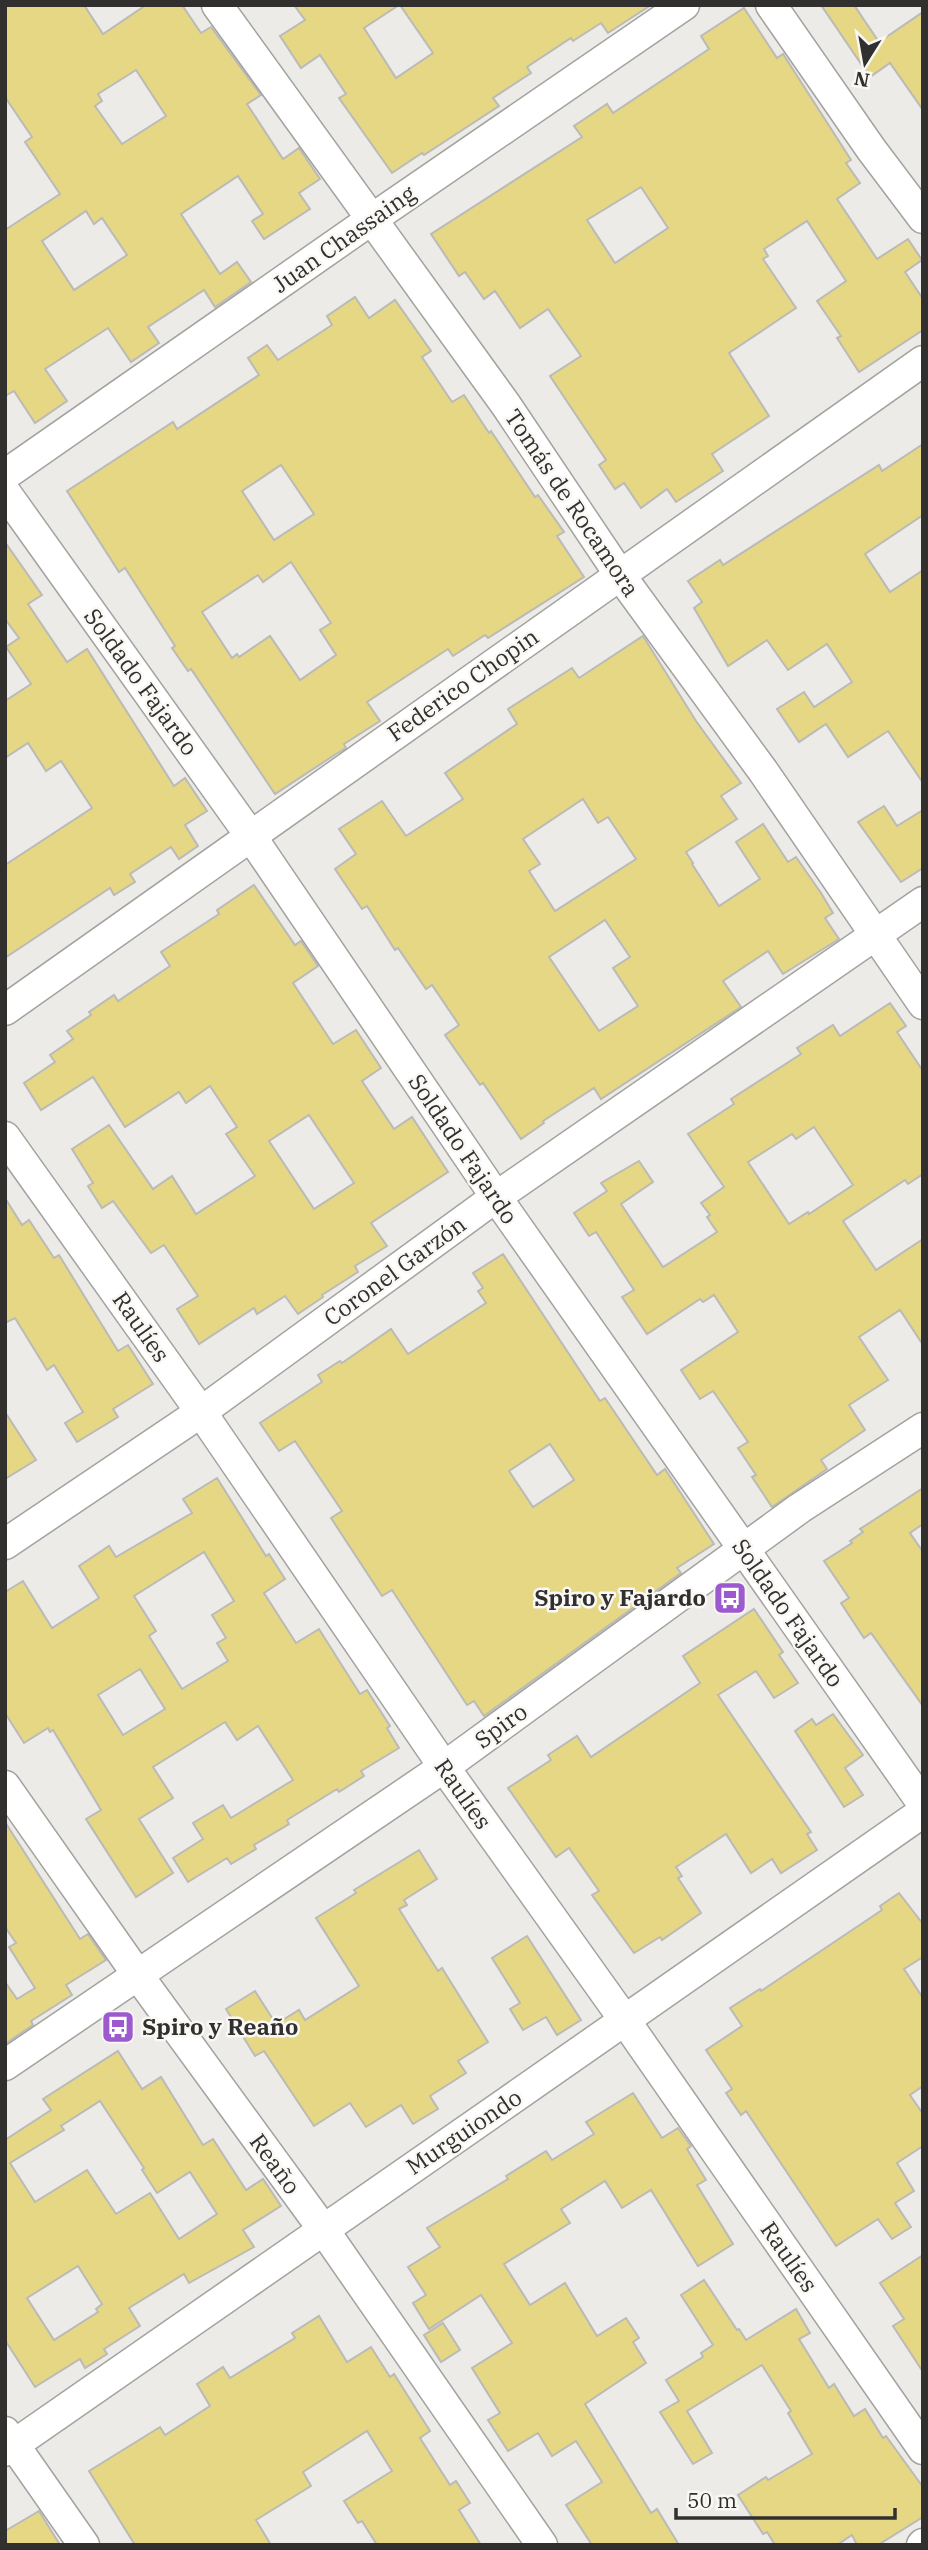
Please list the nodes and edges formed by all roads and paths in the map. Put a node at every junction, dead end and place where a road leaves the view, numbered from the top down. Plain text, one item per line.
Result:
1 (217, 5) edge
2 (684, 5) edge
3 (771, 5) edge
4 (923, 218) edge
5 (372, 219) junction
6 (923, 361) edge
7 (5, 475) edge
8 (5, 492) edge
9 (620, 575) junction
10 (250, 835) junction
11 (923, 902) edge
12 (875, 935) junction
13 (923, 1004) edge
14 (5, 1010) edge
15 (5, 1137) edge
16 (496, 1197) junction
17 (201, 1412) junction
18 (923, 1428) edge
19 (5, 1544) edge
20 (743, 1550) junction
21 (444, 1767) junction
22 (5, 1786) edge
23 (923, 1804) edge
24 (923, 1812) edge
25 (138, 1974) junction
26 (626, 2022) junction
27 (5, 2065) edge
28 (323, 2229) junction
29 (8, 2443) edge
30 (923, 2449) edge
31 (84, 2545) edge
32 (542, 2545) edge

1 - 5 street, Tomás de Rocamora
2 - 5 street, Juan Chassaing
3 - 4 street
5 - 7 street, Juan Chassaing
5 - 9 street, Tomás de Rocamora
6 - 9 street, Federico Chopin
8 - 10 street, Soldado Fajardo
9 - 10 street, Federico Chopin
9 - 12 street, Tomás de Rocamora
10 - 14 street, Federico Chopin
10 - 16 street, Soldado Fajardo
11 - 12 street, Coronel Garzón
12 - 13 street, Tomás de Rocamora
12 - 16 street, Coronel Garzón
15 - 17 street, Raulíes
16 - 17 street, Coronel Garzón
16 - 20 street, Soldado Fajardo
17 - 19 street, Coronel Garzón
17 - 21 street, Raulíes
18 - 20 street, Spiro
20 - 21 street, Spiro
20 - 23 street, Soldado Fajardo
21 - 25 street, Spiro
21 - 26 street, Raulíes
22 - 25 street, Reaño
24 - 26 street, Murguiondo
25 - 27 street, Spiro
25 - 28 street, Reaño
26 - 28 street, Murguiondo
26 - 30 street, Raulíes
28 - 29 street, Murguiondo
28 - 32 street, Reaño
29 - 31 street

